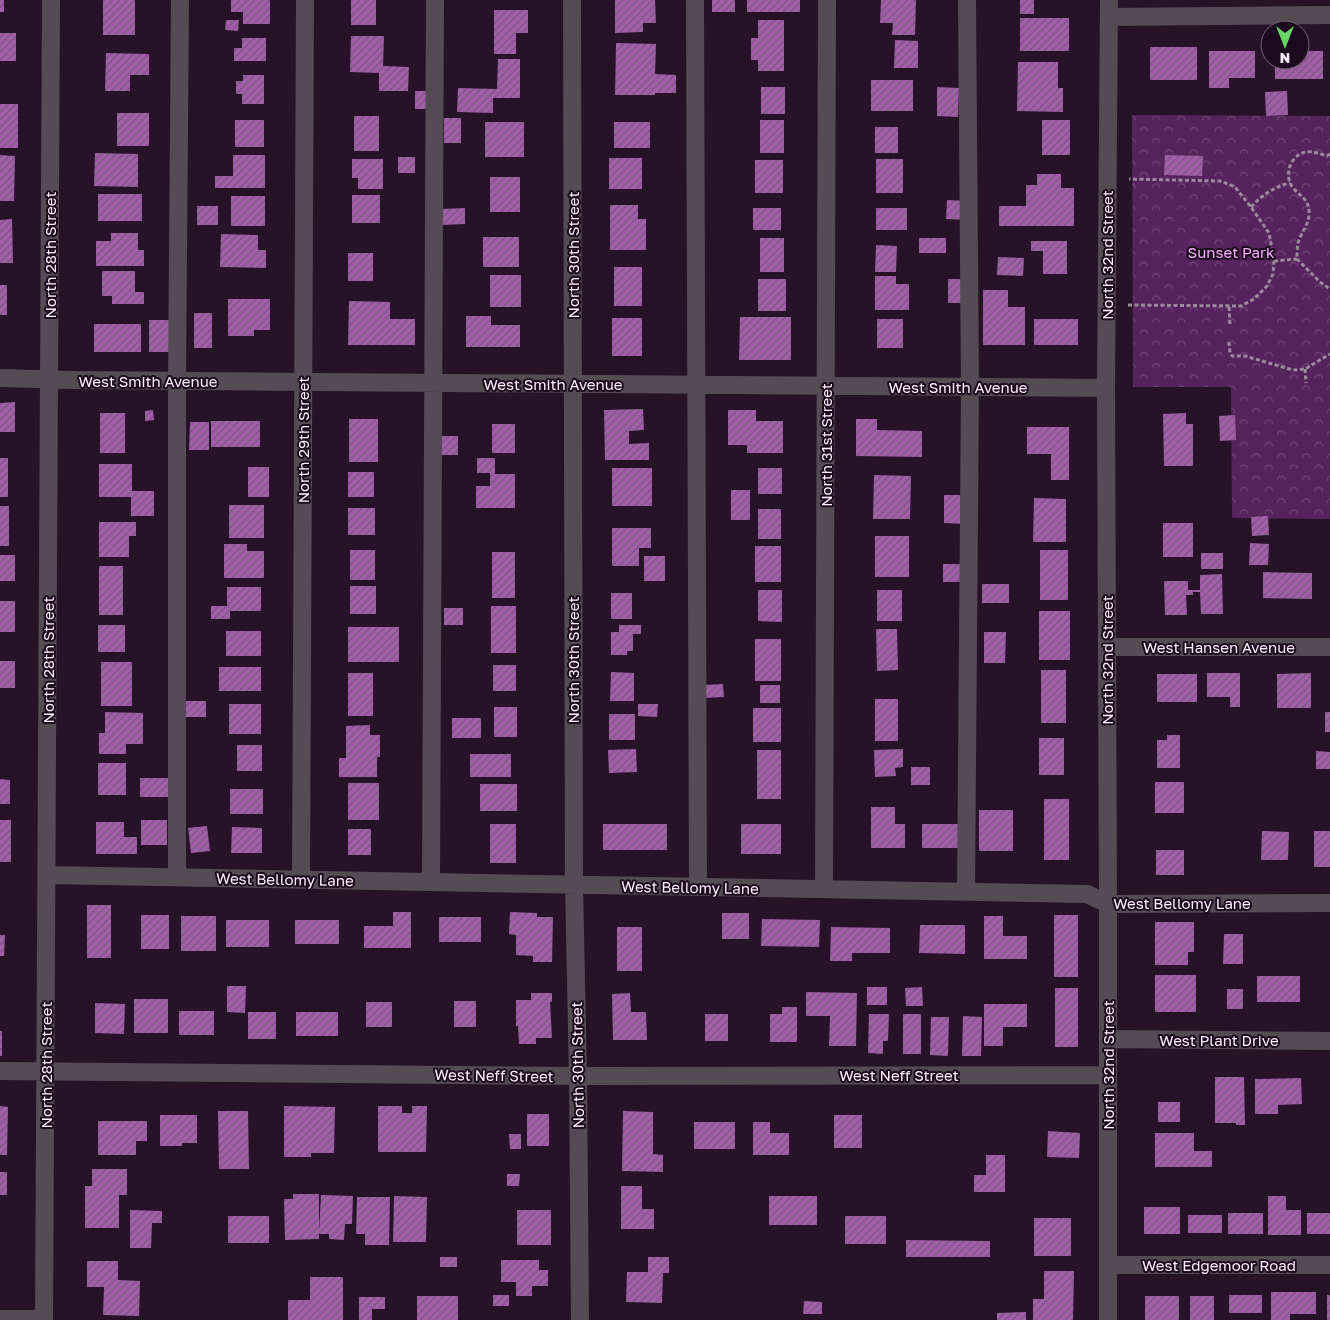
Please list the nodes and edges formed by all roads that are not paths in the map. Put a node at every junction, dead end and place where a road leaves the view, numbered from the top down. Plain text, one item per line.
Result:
1 (51, 0) edge
2 (180, 0) edge
3 (305, 0) edge
4 (435, 0) edge
5 (572, 0) edge
6 (695, 0) edge
7 (828, 0) edge
8 (967, 0) edge
9 (1109, 9) edge
10 (1330, 15) edge
11 (0, 378) edge
12 (50, 380) junction
13 (176, 381) junction
14 (304, 382) junction
15 (433, 383) junction
16 (573, 384) junction
17 (696, 385) junction
18 (826, 386) junction
19 (970, 387) junction
20 (1106, 388) junction
21 (1107, 647) junction
22 (1330, 647) edge
23 (47, 875) junction
24 (177, 878) junction
25 (301, 880) junction
26 (432, 882) junction
27 (574, 884) junction
28 (698, 887) junction
29 (824, 889) junction
30 (966, 891) junction
31 (1330, 903) edge
32 (1108, 904) junction
33 (1108, 1039) junction
34 (1330, 1041) edge
35 (0, 1070) edge
36 (46, 1070) junction
37 (1108, 1075) junction
38 (578, 1076) junction
39 (1108, 1265) junction
40 (1330, 1265) edge
41 (0, 1319) edge
42 (44, 1319) edge
43 (580, 1320) edge
44 (1108, 1320) edge

1 - 12 street, North 28th Street
2 - 13 street
3 - 14 street, North 29th Street
4 - 15 street
5 - 16 street, North 30th Street
6 - 17 street
7 - 18 street, North 31st Street
8 - 19 street
9 - 10 street
9 - 20 street, North 32nd Street
11 - 12 street, West Smith Avenue
12 - 13 street, West Smith Avenue
12 - 23 street, North 28th Street
13 - 14 street, West Smith Avenue
13 - 24 street
14 - 15 street, West Smith Avenue
14 - 25 street, North 29th Street
15 - 16 street, West Smith Avenue
15 - 26 street
16 - 17 street, West Smith Avenue
16 - 27 street, North 30th Street
17 - 18 street, West Smith Avenue
17 - 28 street
18 - 19 street, West Smith Avenue
18 - 29 street, North 31st Street
19 - 20 street, West Smith Avenue
19 - 30 street
20 - 21 street, North 32nd Street
21 - 22 street, West Hansen Avenue
21 - 32 street, North 32nd Street
23 - 24 street, West Bellomy Lane
23 - 36 street, North 28th Street
24 - 25 street, West Bellomy Lane
25 - 26 street, West Bellomy Lane
26 - 27 street, West Bellomy Lane
27 - 28 street, West Bellomy Lane
27 - 38 street, North 30th Street
28 - 29 street, West Bellomy Lane
29 - 30 street, West Bellomy Lane
30 - 32 street, West Bellomy Lane
31 - 32 street, West Bellomy Lane
32 - 33 street, North 32nd Street
33 - 34 street, West Plant Drive
33 - 37 street, North 32nd Street
35 - 36 street, West Neff Street
36 - 38 street, West Neff Street
36 - 42 street, North 28th Street
37 - 38 street, West Neff Street
37 - 39 street, North 32nd Street
38 - 43 street, North 30th Street
39 - 40 street, West Edgemoor Road
39 - 44 street, North 32nd Street
41 - 42 street

